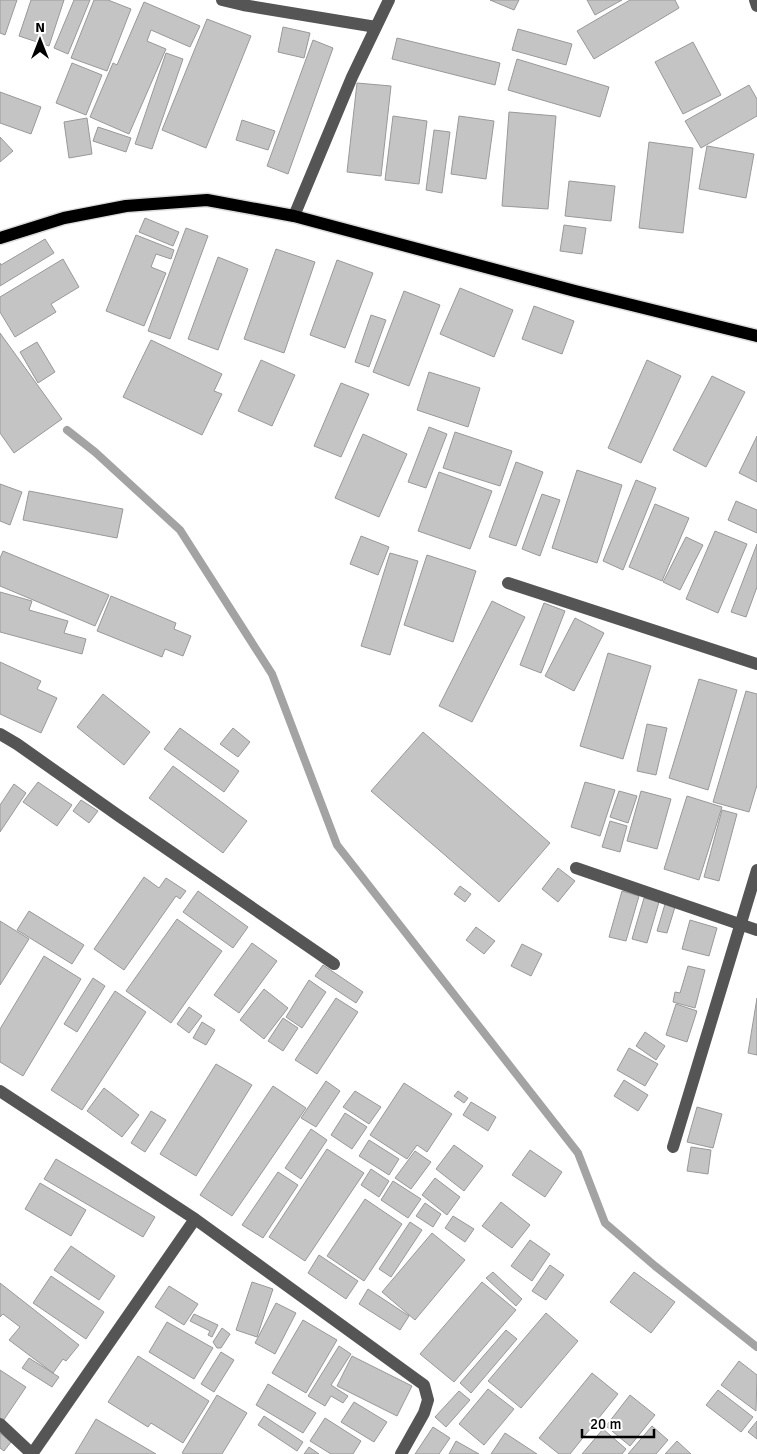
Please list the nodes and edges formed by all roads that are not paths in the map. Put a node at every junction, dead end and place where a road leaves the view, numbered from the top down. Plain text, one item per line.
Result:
1 (222, 0) edge
2 (389, 0) edge
3 (755, 0) edge
4 (757, 6) edge
5 (376, 27) junction
6 (294, 216) junction
7 (0, 238) edge
8 (757, 336) edge
9 (508, 583) dead end
10 (757, 664) edge
11 (0, 734) edge
12 (576, 868) dead end
13 (757, 870) edge
14 (741, 925) junction
15 (757, 930) edge
16 (334, 964) dead end
17 (0, 1091) edge
18 (673, 1147) dead end
19 (195, 1219) junction
20 (0, 1424) edge
21 (32, 1454) edge
22 (401, 1454) edge

1 - 5 street
2 - 5 street
3 - 4 street
5 - 6 street
6 - 7 main road
6 - 8 main road
9 - 10 street
11 - 16 street
12 - 14 street
13 - 14 street
14 - 15 street
14 - 18 street
17 - 19 street
19 - 21 street
19 - 22 street
20 - 21 street

